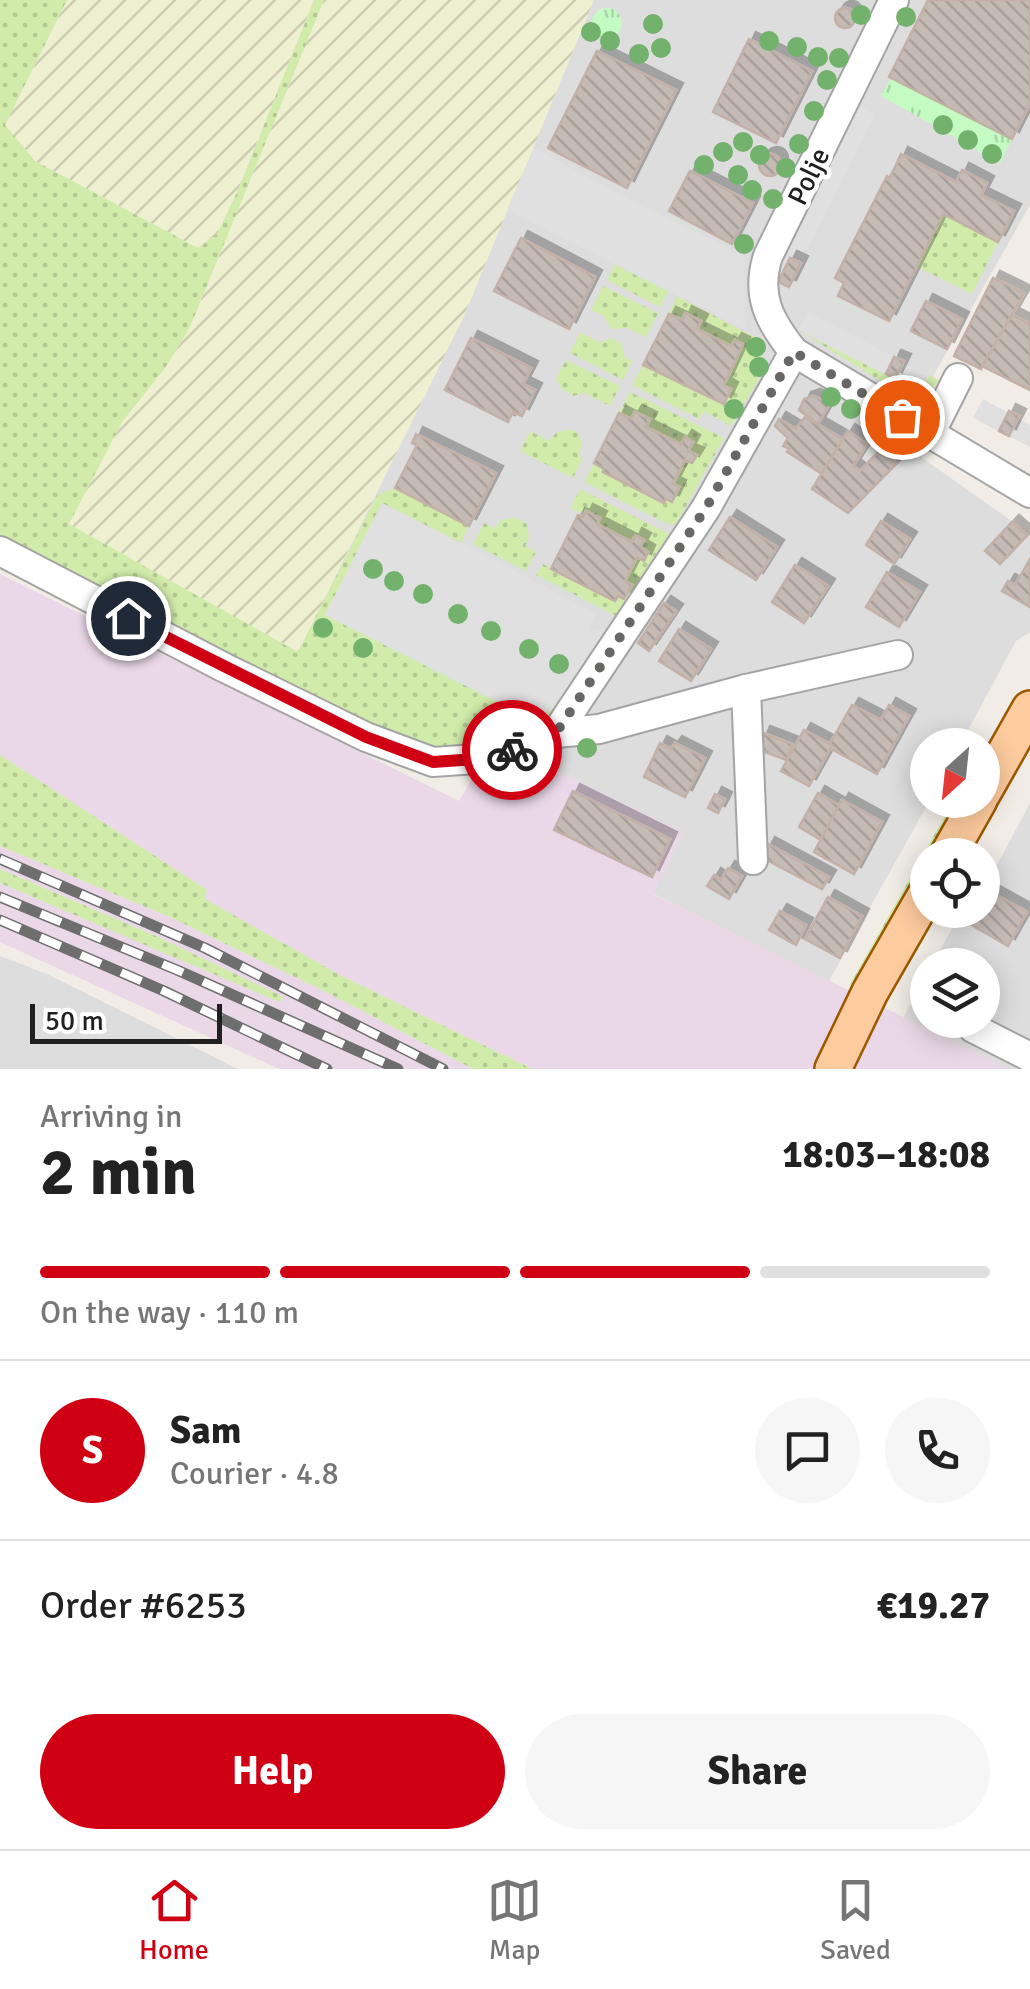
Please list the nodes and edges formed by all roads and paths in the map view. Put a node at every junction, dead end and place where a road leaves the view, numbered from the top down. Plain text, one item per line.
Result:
1 (894, 0) edge
2 (794, 352) junction
3 (958, 378) dead end
4 (930, 434) junction
5 (1030, 493) edge
6 (0, 551) edge
7 (898, 655) dead end
8 (746, 689) junction
9 (1030, 710) edge
10 (556, 733) junction
11 (1000, 762) edge
12 (754, 860) dead end
13 (910, 922) edge
14 (993, 1038) edge
15 (1030, 1057) edge
16 (833, 1069) edge

1 - 2 street, Polje
2 - 4 street, Polje
2 - 10 street
3 - 4 street
4 - 5 street, Polje
6 - 10 street
7 - 8 street
8 - 10 street
8 - 12 street
9 - 11 main road
13 - 16 main road
14 - 15 street

